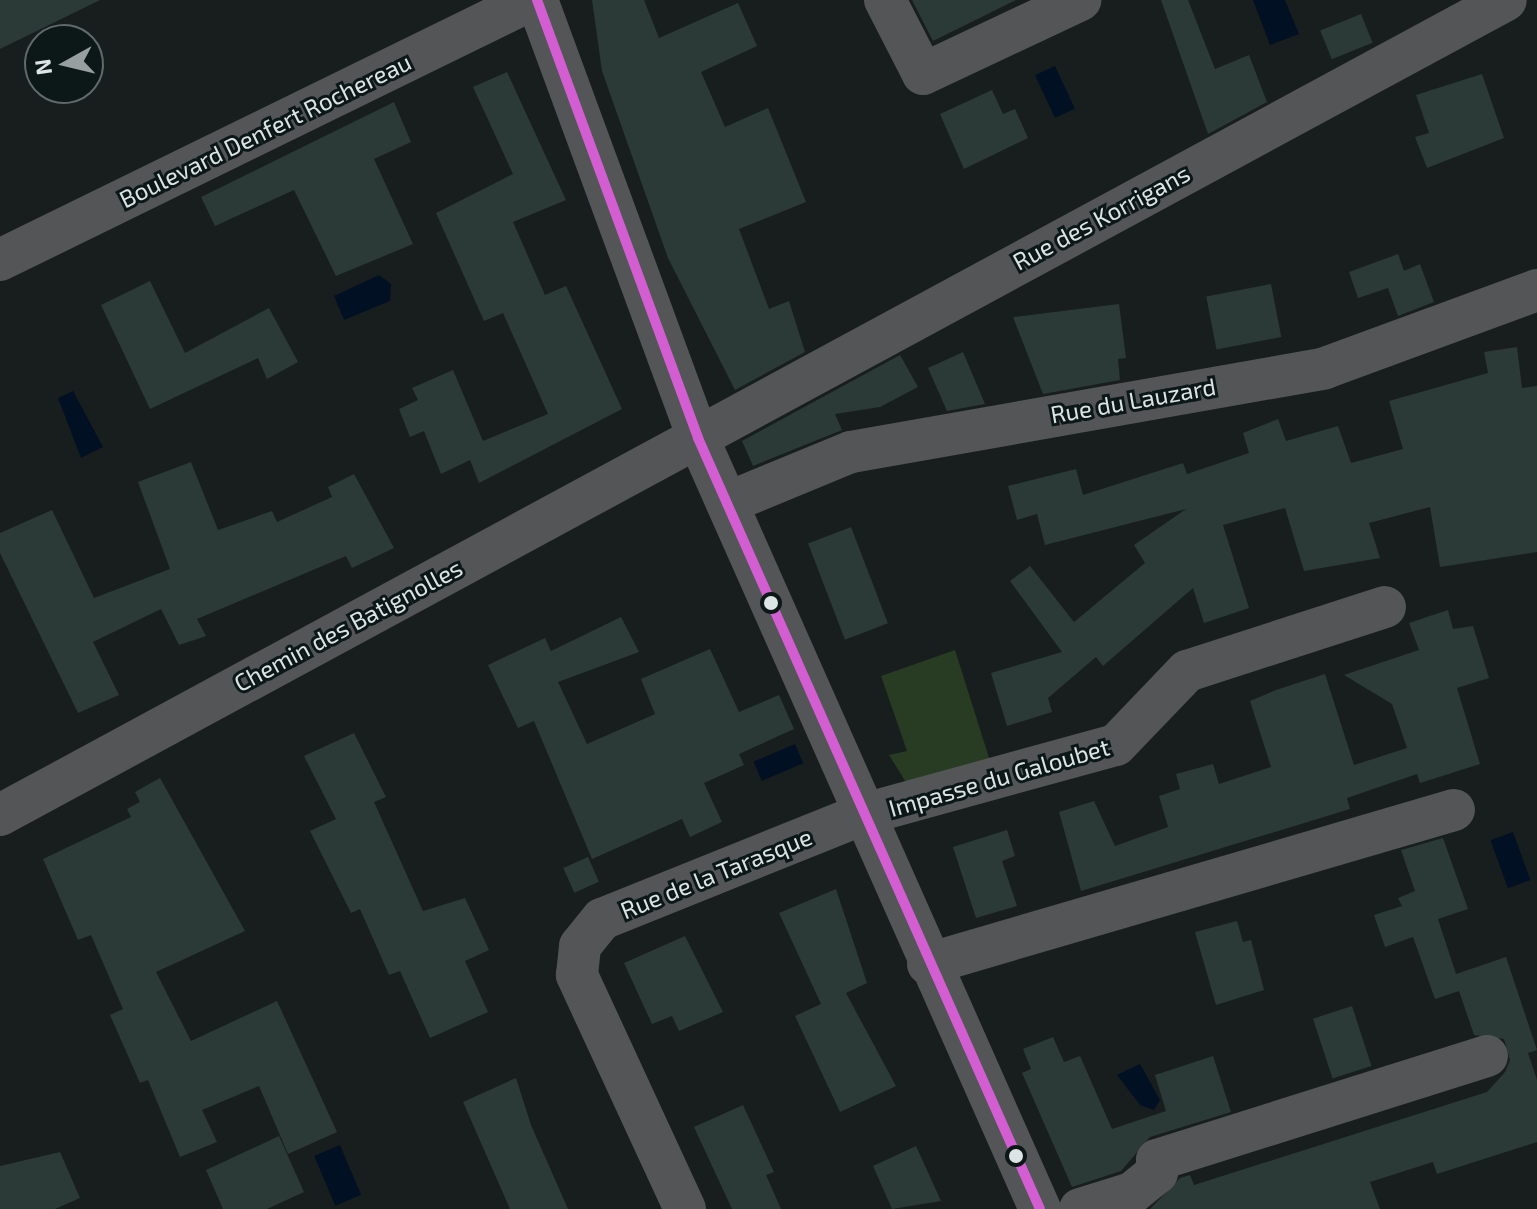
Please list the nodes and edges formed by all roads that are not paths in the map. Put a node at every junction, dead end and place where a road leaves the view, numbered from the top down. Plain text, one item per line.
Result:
1 (531, 0) edge
2 (537, 0) edge
3 (885, 0) edge
4 (1080, 0) edge
5 (1506, 0) edge
6 (0, 260) edge
7 (1537, 290) edge
8 (698, 438) junction
9 (727, 503) junction
10 (1385, 607) dead end
11 (1454, 810) dead end
12 (0, 815) edge
13 (861, 815) junction
14 (928, 964) junction
15 (1487, 1056) dead end
16 (685, 1209) edge
17 (1040, 1209) edge
18 (1080, 1209) edge

1 - 6 street, Boulevard Denfert Rochereau
2 - 8 street
3 - 4 street
5 - 8 street, Rue des Korrigans
7 - 9 street, Rue du Lauzard
8 - 9 street
8 - 12 street, Chemin des Batignolles
9 - 13 street
10 - 13 street, Impasse du Galoubet
11 - 14 street
13 - 14 street
13 - 16 street, Rue de la Tarasque
14 - 17 street
15 - 18 street

